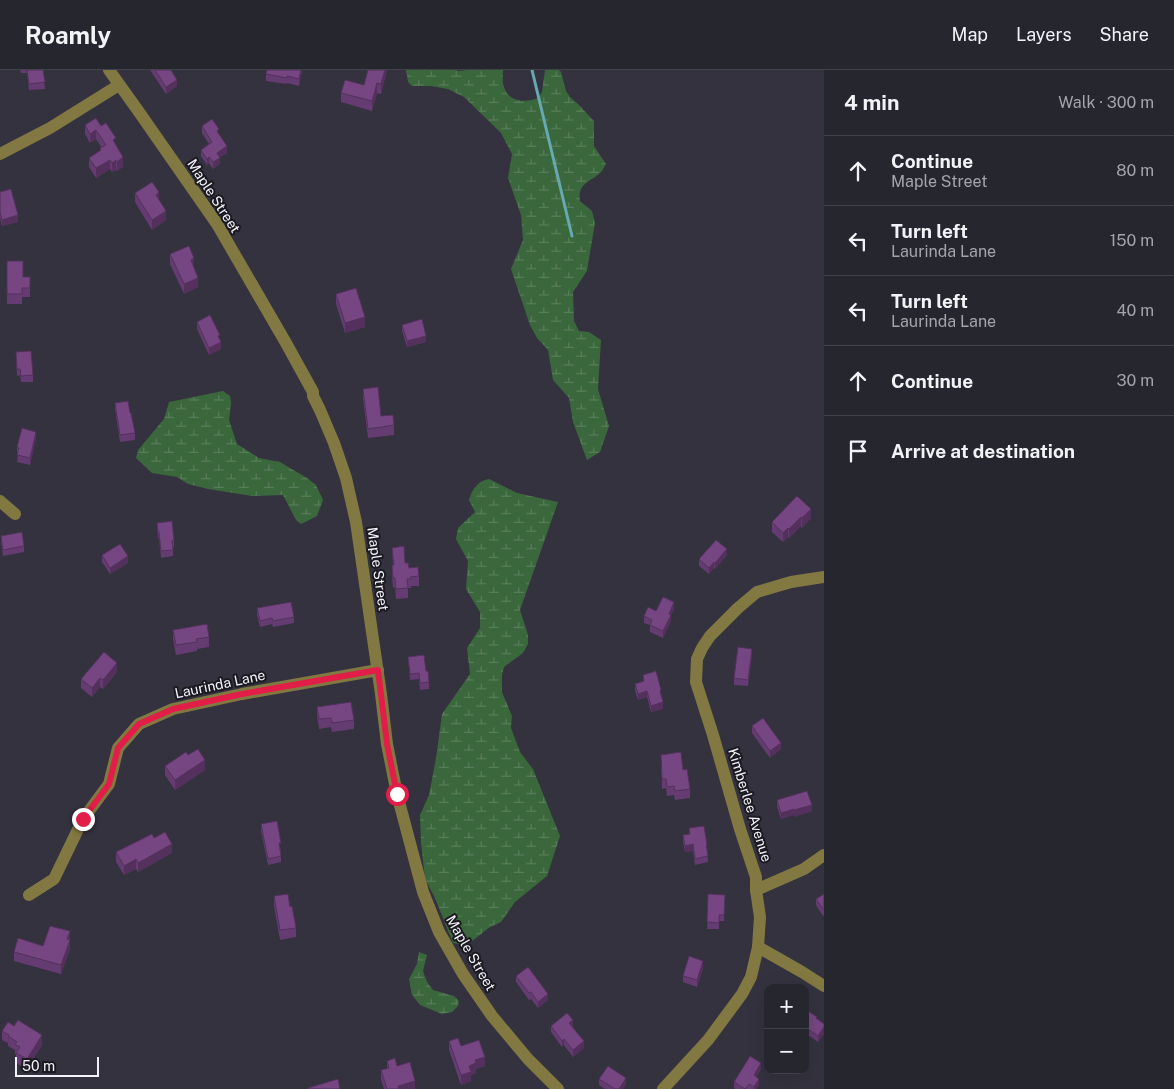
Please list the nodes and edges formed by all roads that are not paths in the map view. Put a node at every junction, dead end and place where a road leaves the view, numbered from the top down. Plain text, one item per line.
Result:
1 (109, 70) edge
2 (119, 85) junction
3 (0, 154) edge
4 (0, 501) edge
5 (15, 514) dead end
6 (824, 577) edge
7 (378, 670) junction
8 (824, 855) edge
9 (756, 890) junction
10 (29, 894) dead end
11 (758, 947) junction
12 (824, 986) edge
13 (558, 1089) edge
14 (662, 1089) edge

1 - 2 street, Maple Street
2 - 3 street
2 - 7 street, Maple Street
4 - 5 street
6 - 9 street, Kimberlee Avenue
7 - 10 street, Laurinda Lane
7 - 13 street, Maple Street
8 - 9 street
9 - 11 street, Kimberlee Avenue
11 - 12 street
11 - 14 street, Kimberlee Avenue

